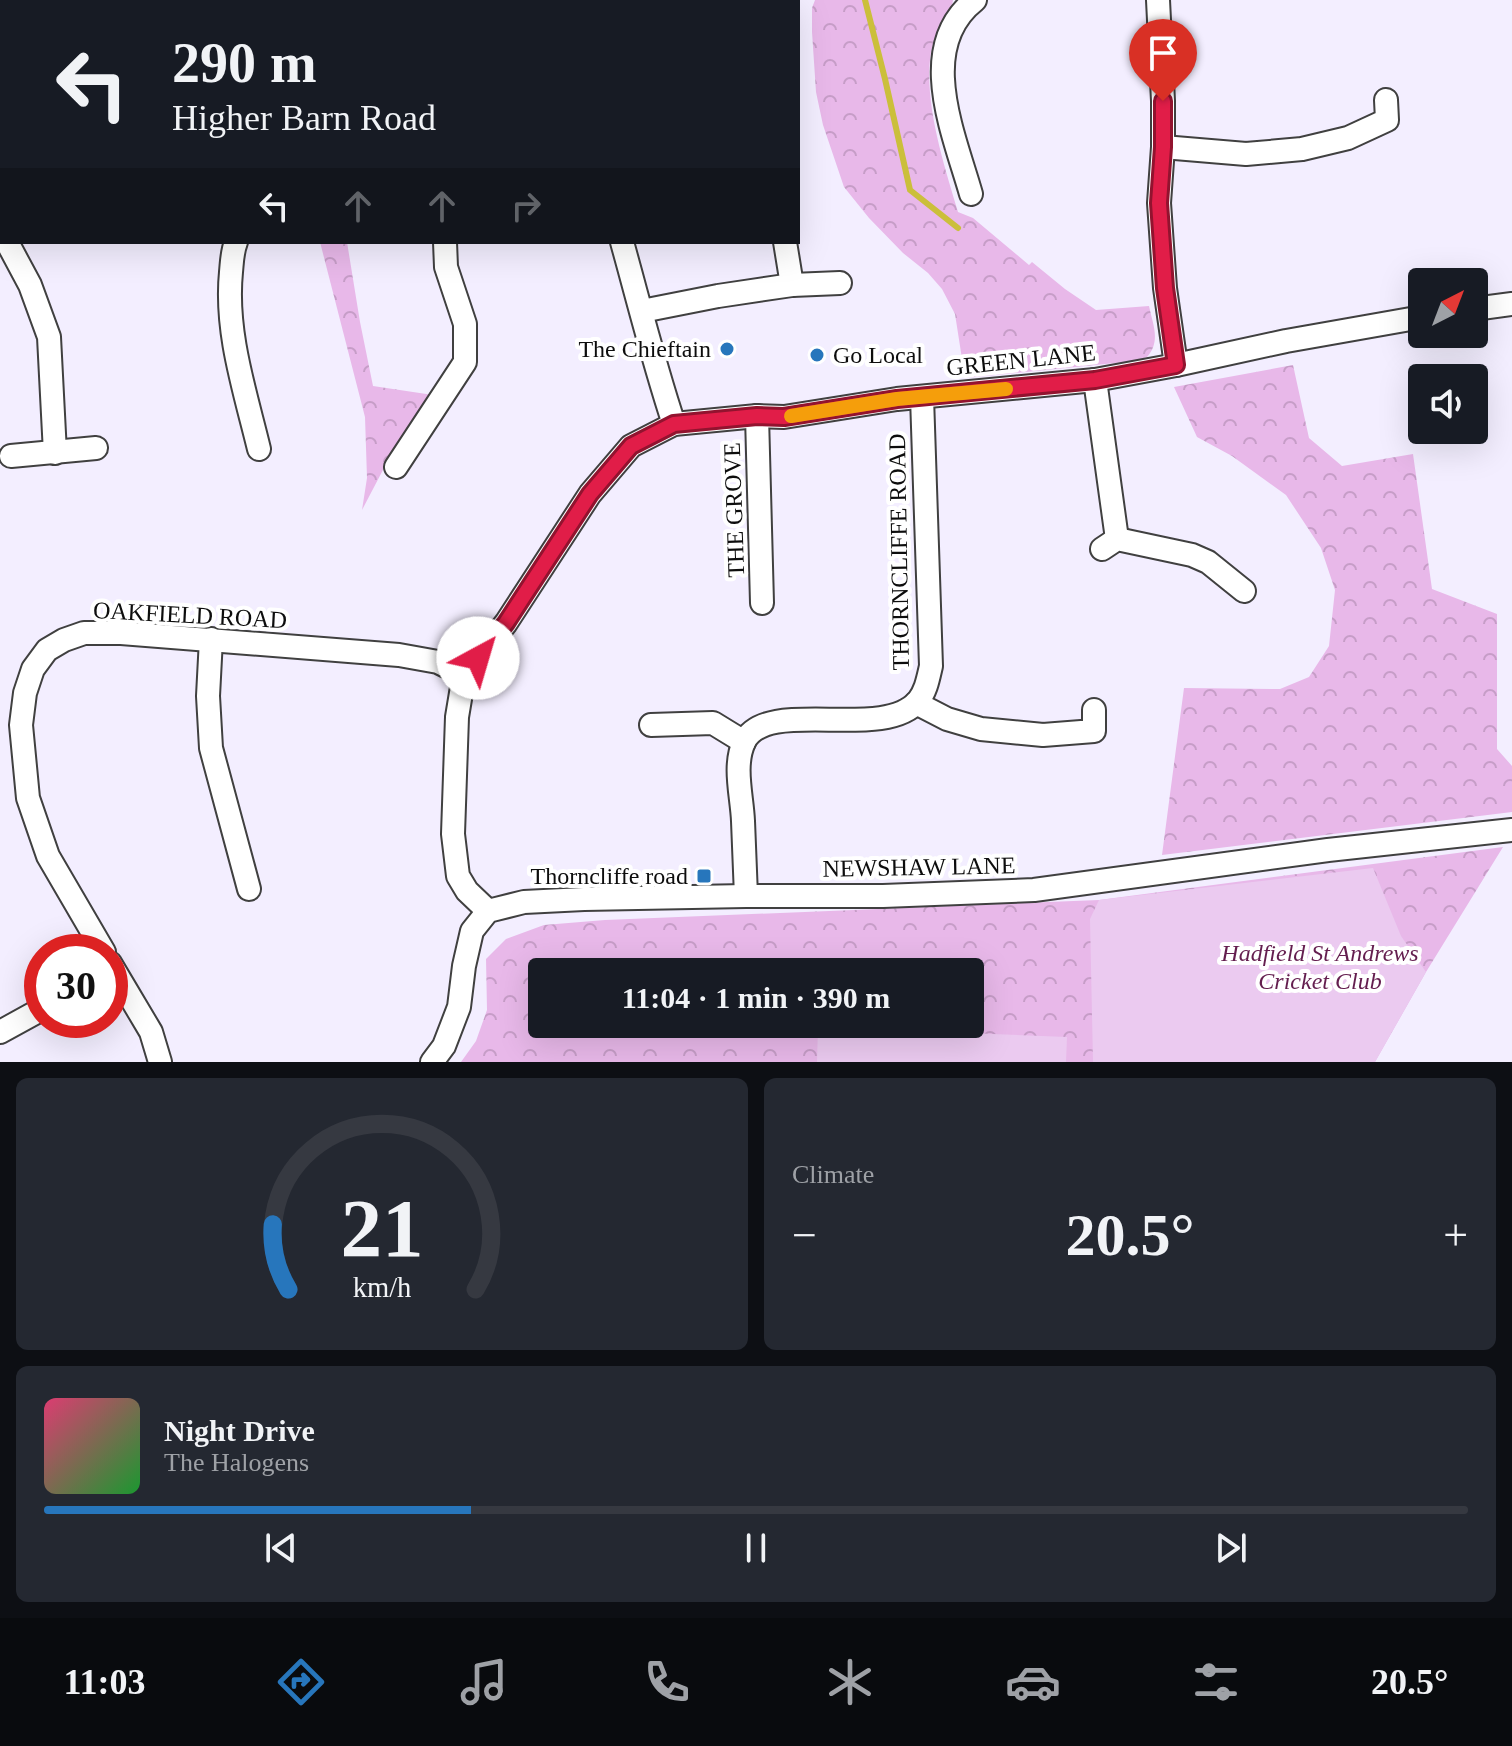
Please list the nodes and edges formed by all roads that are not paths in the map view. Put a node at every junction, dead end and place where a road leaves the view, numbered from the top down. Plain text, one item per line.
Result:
1 (975, 0) edge
2 (1158, 0) edge
3 (1386, 100) dead end
4 (1163, 147) junction
5 (971, 194) dead end
6 (8, 244) edge
7 (235, 244) edge
8 (445, 244) edge
9 (623, 244) edge
10 (785, 244) edge
11 (840, 283) dead end
12 (792, 285) junction
13 (1512, 304) edge
14 (1488, 307) edge
15 (642, 311) junction
16 (1408, 319) edge
17 (1176, 365) junction
18 (1095, 380) junction
19 (922, 397) junction
20 (757, 416) junction
21 (674, 424) junction
22 (96, 448) dead end
23 (259, 449) dead end
24 (55, 453) junction
25 (11, 456) dead end
26 (396, 467) dead end
27 (1244, 591) dead end
28 (762, 603) dead end
29 (211, 639) junction
30 (464, 675) junction
31 (916, 703) junction
32 (1094, 710) dead end
33 (651, 725) dead end
34 (744, 742) junction
35 (1512, 830) edge
36 (249, 889) dead end
37 (746, 896) junction
38 (488, 911) junction
39 (94, 934) edge
40 (128, 995) edge
41 (24, 1019) edge
42 (0, 1032) edge
43 (160, 1062) edge
44 (432, 1062) edge

1 - 5 street
2 - 4 street
3 - 4 street
4 - 17 street
6 - 24 street
7 - 23 street
8 - 26 street
9 - 15 street
10 - 12 street
11 - 12 street
12 - 15 street
13 - 14 street
15 - 21 street
16 - 17 street, GREEN LANE
17 - 18 street, GREEN LANE
18 - 19 street, GREEN LANE
18 - 27 street
19 - 20 street, GREEN LANE
19 - 31 street, THORNCLIFFE ROAD
20 - 21 street, GREEN LANE
20 - 28 street, THE GROVE
21 - 30 street, GREEN LANE
22 - 24 street
24 - 25 street
29 - 30 street, OAKFIELD ROAD
29 - 36 street
29 - 39 street, OAKFIELD ROAD
30 - 38 street, GREEN LANE
31 - 32 street, THORNCLIFFE ROAD
31 - 34 street, THORNCLIFFE ROAD
33 - 34 street
34 - 37 street
35 - 37 street, NEWSHAW LANE
37 - 38 street, NEWSHAW LANE
38 - 44 street
40 - 43 street
41 - 42 street

